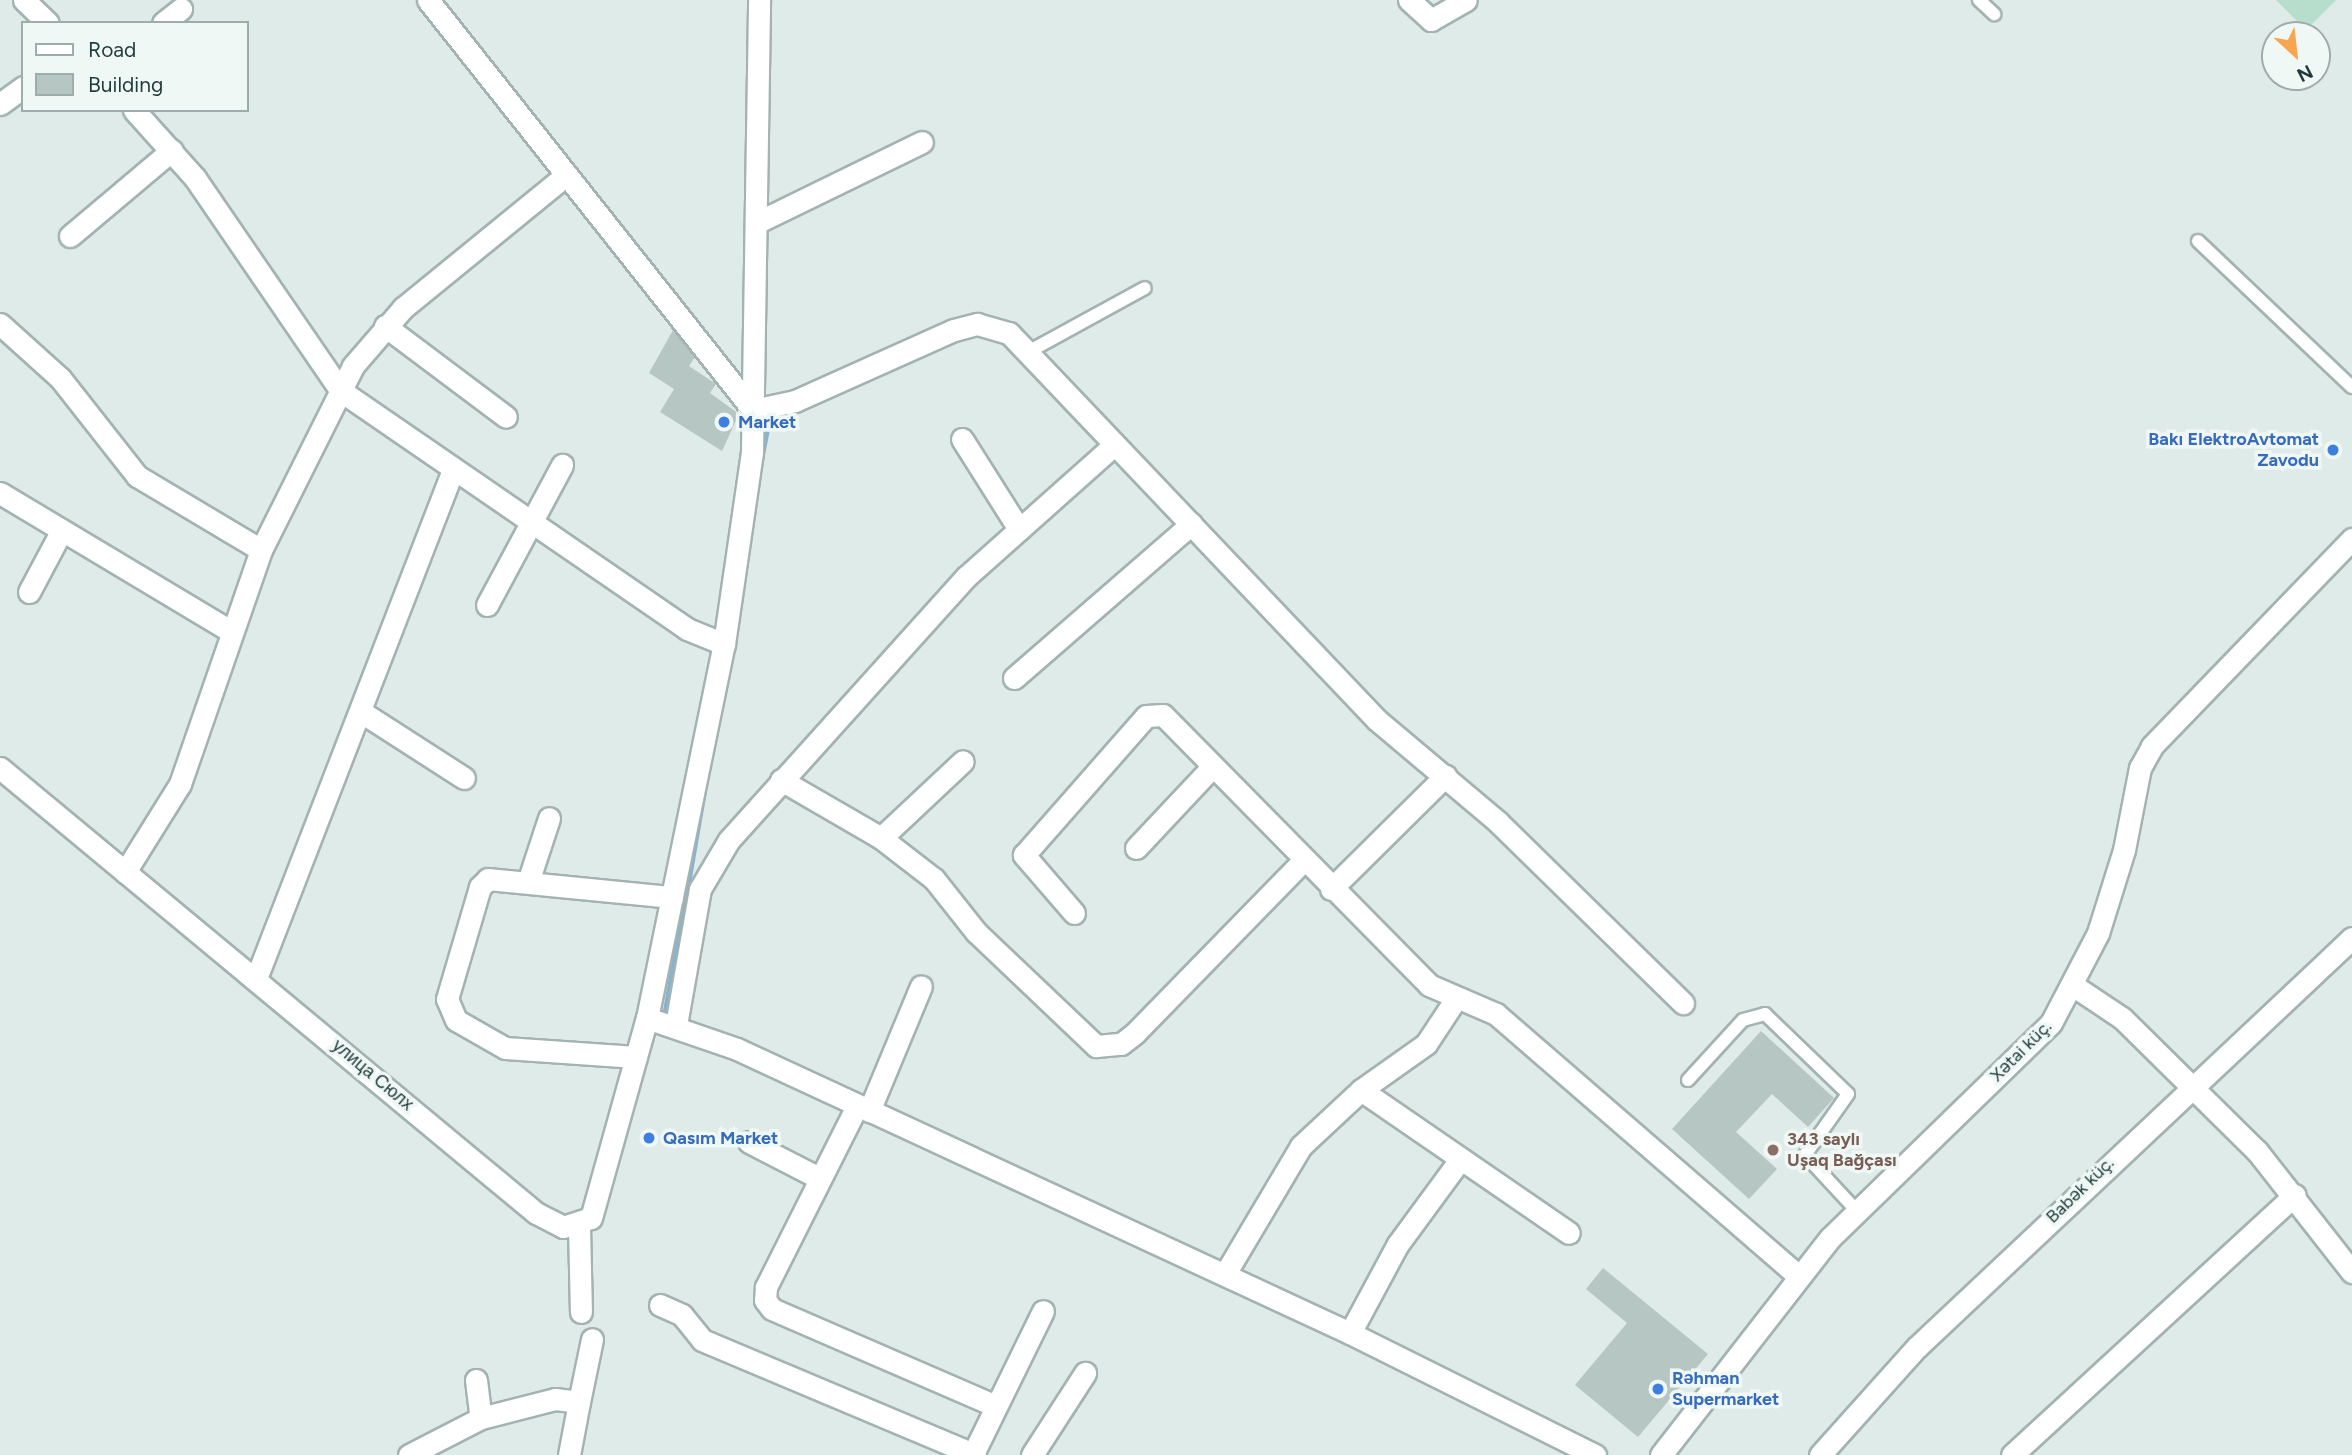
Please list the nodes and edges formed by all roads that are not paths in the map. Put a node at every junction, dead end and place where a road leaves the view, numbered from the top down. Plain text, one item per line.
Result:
1 (24, 0) edge
2 (428, 0) edge
3 (759, 0) edge
4 (1409, 0) edge
5 (1466, 0) edge
6 (1979, 0) edge
7 (181, 9) dead end
8 (1994, 14) dead end
9 (46, 21) edge
10 (166, 21) edge
11 (21, 88) edge
12 (0, 104) edge
13 (136, 112) edge
14 (922, 142) dead end
15 (172, 150) junction
16 (566, 175) junction
17 (760, 221) junction
18 (70, 236) dead end
19 (2198, 241) dead end
20 (1144, 288) dead end
21 (0, 324) edge
22 (385, 326) junction
23 (1028, 352) junction
24 (2352, 387) edge
25 (341, 391) junction
26 (753, 410) junction
27 (506, 417) dead end
28 (962, 439) dead end
29 (1114, 445) junction
30 (562, 465) dead end
31 (453, 470) junction
32 (0, 493) edge
33 (529, 522) junction
34 (1191, 524) junction
35 (1019, 529) junction
36 (62, 530) junction
37 (2352, 539) edge
38 (261, 550) junction
39 (29, 592) dead end
40 (487, 605) dead end
41 (231, 631) junction
42 (724, 644) junction
43 (1014, 678) dead end
44 (363, 713) junction
45 (963, 761) dead end
46 (1213, 766) junction
47 (0, 768) edge
48 (1445, 776) junction
49 (464, 778) dead end
50 (782, 780) junction
51 (549, 818) dead end
52 (881, 838) junction
53 (1136, 848) dead end
54 (1303, 861) junction
55 (125, 872) junction
56 (529, 879) junction
57 (1331, 889) junction
58 (672, 897) junction
59 (1074, 913) dead end
60 (2352, 938) edge
61 (257, 976) junction
62 (921, 986) dead end
63 (2074, 986) junction
64 (1455, 1000) junction
65 (1683, 1003) dead end
66 (647, 1018) junction
67 (676, 1025) junction
68 (636, 1057) junction
69 (1688, 1080) dead end
70 (2191, 1085) junction
71 (1361, 1090) junction
72 (863, 1109) junction
73 (749, 1142) dead end
74 (1459, 1161) junction
75 (819, 1178) junction
76 (2295, 1195) junction
77 (1856, 1210) junction
78 (579, 1226) junction
79 (1569, 1233) dead end
80 (2345, 1248) edge
81 (2352, 1272) edge
82 (1226, 1275) junction
83 (1797, 1275) junction
84 (660, 1305) dead end
85 (1043, 1311) dead end
86 (581, 1312) dead end
87 (1350, 1333) junction
88 (592, 1339) dead end
89 (1085, 1373) dead end
90 (476, 1380) dead end
91 (579, 1402) junction
92 (994, 1405) junction
93 (481, 1419) junction
94 (437, 1448) edge
95 (1664, 1454) edge
96 (410, 1455) edge
97 (569, 1455) edge
98 (974, 1455) edge
99 (1032, 1455) edge
100 (1595, 1455) edge
101 (1820, 1455) edge
102 (2012, 1455) edge

1 - 9 street
2 - 16 street
3 - 17 street
4 - 5 street
6 - 8 lane
7 - 10 street
11 - 12 street
13 - 15 street
14 - 17 street
15 - 18 street
15 - 25 street
16 - 22 street
16 - 26 street
17 - 26 street
19 - 24 lane
20 - 23 lane
21 - 38 street
22 - 25 street
22 - 27 street
23 - 26 street
23 - 29 street
25 - 31 street
25 - 38 street
26 - 42 street
28 - 35 street
29 - 34 street
29 - 35 street
30 - 33 street
31 - 33 street
31 - 44 street
32 - 36 street
33 - 40 street
33 - 42 street
34 - 43 street
34 - 48 street
35 - 50 street
36 - 39 street
36 - 41 street
37 - 63 street, Xətai küç.
38 - 41 street
41 - 55 street
42 - 58 street
44 - 49 street
44 - 61 street
45 - 52 street
46 - 53 street
46 - 54 street
46 - 59 street
47 - 55 street, улица Сюлх
48 - 57 street
48 - 65 street
50 - 52 street
50 - 67 street
51 - 56 street
52 - 54 street
54 - 57 street
55 - 61 street, улица Сюлх
56 - 58 street
56 - 68 street
57 - 64 street
58 - 66 street
60 - 70 street, Babək küç.
61 - 78 street, улица Сюлх
62 - 72 street
63 - 70 street
63 - 77 street, Xətai küç.
64 - 71 street
64 - 83 street
66 - 67 street
66 - 68 street
67 - 72 street
68 - 78 street
69 - 77 lane
70 - 76 street
70 - 101 street, Babək küç.
71 - 74 street
71 - 82 street
72 - 75 street
72 - 82 street
73 - 75 street
74 - 79 street
74 - 87 street
75 - 92 street
76 - 80 street
76 - 102 street
77 - 83 street, Xətai küç.
78 - 86 street
80 - 81 street
82 - 87 street
83 - 95 street, Xətai küç.
84 - 98 street
85 - 92 street
87 - 100 street
88 - 91 street
89 - 99 street
90 - 93 street
91 - 93 street
91 - 97 street
92 - 98 street
93 - 94 street
94 - 96 street

